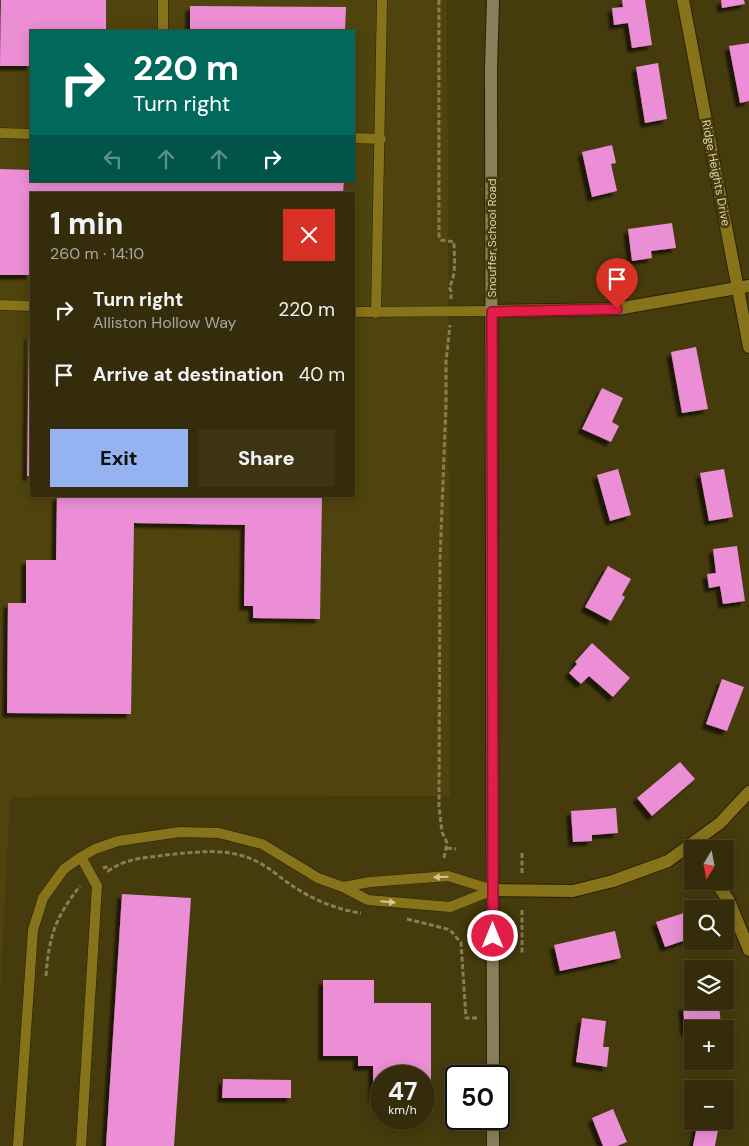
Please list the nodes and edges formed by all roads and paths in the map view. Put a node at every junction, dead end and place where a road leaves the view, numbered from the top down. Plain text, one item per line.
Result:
1 (163, 0) edge
2 (382, 0) edge
3 (439, 0) edge
4 (493, 0) edge
5 (683, 0) edge
6 (163, 30) edge
7 (0, 133) edge
8 (30, 134) edge
9 (355, 138) edge
10 (381, 139) junction
11 (744, 287) edge
12 (451, 291) dead end
13 (0, 305) edge
14 (30, 306) edge
15 (355, 312) edge
16 (492, 312) junction
17 (376, 313) junction
18 (450, 330) dead end
19 (749, 347) edge
20 (749, 792) edge
21 (700, 840) edge
22 (447, 848) junction
23 (456, 849) dead end
24 (684, 852) edge
25 (522, 853) dead end
26 (81, 858) junction
27 (444, 858) dead end
28 (522, 873) dead end
29 (92, 876) junction
30 (343, 887) junction
31 (493, 890) junction
32 (721, 890) edge
33 (522, 910) dead end
34 (363, 913) dead end
35 (402, 919) dead end
36 (749, 950) edge
37 (522, 954) dead end
38 (46, 980) dead end
39 (477, 1018) dead end
40 (492, 1065) edge
41 (492, 1130) edge
42 (18, 1146) edge
43 (81, 1146) edge
44 (492, 1146) edge

1 - 6 lane
2 - 10 lane
3 - 12 path
4 - 16 main road, Snouffer School Road
5 - 11 street, Ridge Heights Drive
7 - 8 lane
9 - 10 lane
10 - 17 lane
11 - 16 street
11 - 19 street, Ridge Heights Drive
13 - 14 lane
15 - 17 lane
16 - 17 lane
16 - 31 main road, Snouffer School Road
18 - 22 path
20 - 21 street
22 - 23 path
22 - 27 path
24 - 31 street
25 - 28 path
26 - 29 lane
26 - 30 lane
26 - 42 lane
29 - 34 path
29 - 38 path
29 - 43 lane
31 -> 30 lane
30 -> 31 lane
31 - 40 main road, Snouffer School Road
32 - 36 street
33 - 37 path
35 - 39 path
41 - 44 main road

